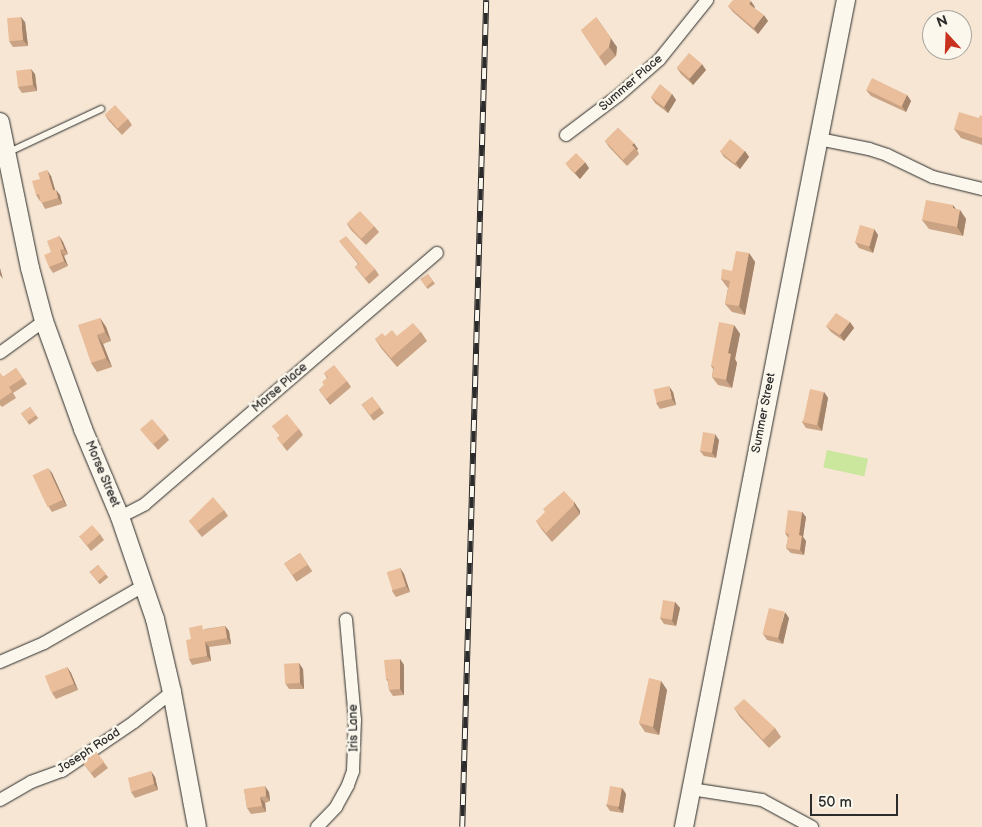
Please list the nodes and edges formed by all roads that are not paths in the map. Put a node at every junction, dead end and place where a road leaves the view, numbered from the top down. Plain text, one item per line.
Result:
1 (708, 0) edge
2 (846, 0) edge
3 (101, 109) dead end
4 (0, 122) edge
5 (566, 135) dead end
6 (819, 139) junction
7 (6, 153) junction
8 (982, 189) edge
9 (437, 253) dead end
10 (44, 320) junction
11 (0, 353) edge
12 (120, 517) junction
13 (145, 585) junction
14 (346, 619) dead end
15 (0, 662) edge
16 (172, 692) junction
17 (691, 789) junction
18 (0, 800) edge
19 (197, 827) edge
20 (317, 827) edge
21 (684, 827) edge
22 (812, 827) edge

1 - 5 street, Summer Place
2 - 6 main road, Summer Street
3 - 7 lane
4 - 7 main road, Morse Street
6 - 8 street
6 - 17 main road, Summer Street
7 - 10 main road, Morse Street
9 - 12 street, Morse Place
10 - 11 street
10 - 12 main road, Morse Street
12 - 13 main road, Morse Street
13 - 15 street
13 - 16 main road, Morse Street
14 - 20 street, Iris Lane
16 - 18 street, Joseph Road
16 - 19 main road, Morse Street
17 - 21 main road, Summer Street
17 - 22 street

